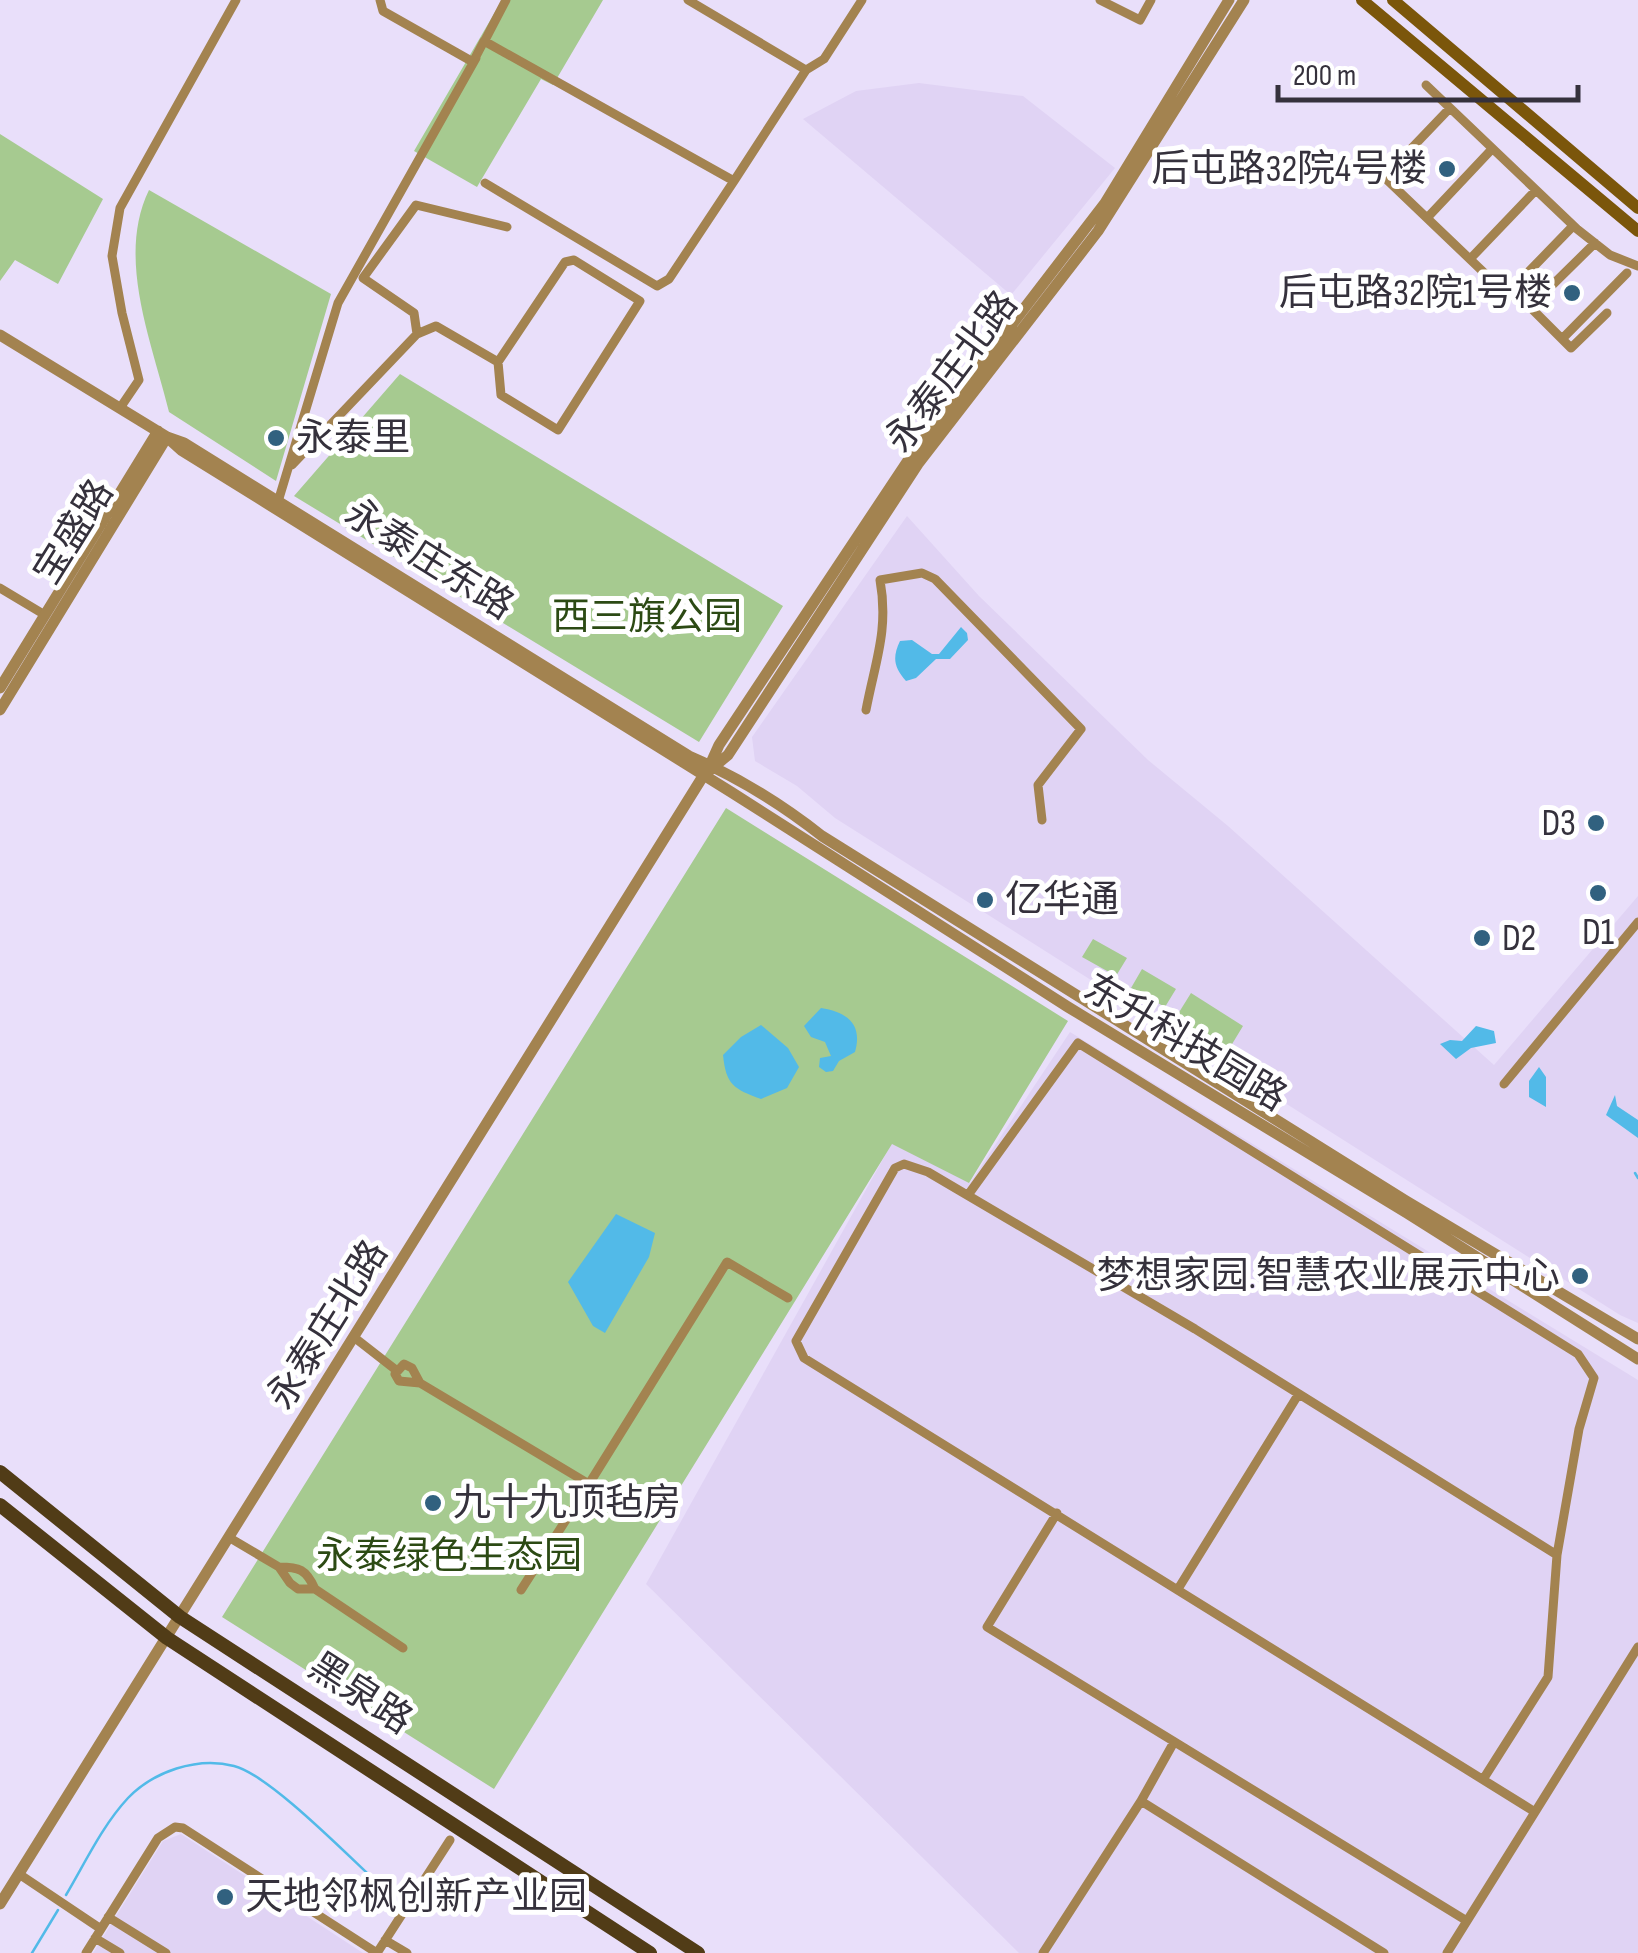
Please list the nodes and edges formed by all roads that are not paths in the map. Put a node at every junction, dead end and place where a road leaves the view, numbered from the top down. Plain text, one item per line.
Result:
1 (236, 0) edge
2 (380, 0) edge
3 (506, 0) edge
4 (688, 0) edge
5 (862, 0) edge
6 (1100, 0) edge
7 (1151, 0) edge
8 (1229, 0) edge
9 (1244, 0) edge
10 (1362, 0) edge
11 (1393, 0) edge
12 (473, 62) junction
13 (806, 70) junction
14 (1426, 85) dead end
15 (1450, 108) junction
16 (1492, 149) junction
17 (734, 182) junction
18 (485, 184) dead end
19 (1536, 190) junction
20 (1638, 208) edge
21 (1427, 218) junction
22 (1574, 226) junction
23 (508, 227) dead end
24 (1638, 231) edge
25 (1594, 243) junction
26 (1470, 259) junction
27 (1638, 266) edge
28 (1626, 273) dead end
29 (1509, 292) junction
30 (1530, 308) junction
31 (1607, 313) dead end
32 (418, 334) junction
33 (0, 335) edge
34 (1562, 338) junction
35 (498, 362) junction
36 (120, 408) junction
37 (163, 434) junction
38 (0, 588) edge
39 (45, 616) junction
40 (0, 688) edge
41 (0, 710) edge
42 (866, 710) dead end
43 (709, 769) junction
44 (1042, 820) dead end
45 (1638, 922) edge
46 (1504, 1084) dead end
47 (968, 1195) junction
48 (788, 1298) dead end
49 (355, 1338) junction
50 (1638, 1338) edge
51 (1638, 1359) edge
52 (396, 1370) junction
53 (420, 1383) junction
54 (1298, 1396) junction
55 (0, 1472) edge
56 (590, 1484) junction
57 (0, 1505) edge
58 (1057, 1514) junction
59 (230, 1538) junction
60 (1557, 1556) junction
61 (279, 1567) junction
62 (315, 1589) junction
63 (1178, 1589) junction
64 (521, 1590) dead end
65 (180, 1617) junction
66 (167, 1638) junction
67 (403, 1648) dead end
68 (1638, 1648) edge
69 (1174, 1742) junction
70 (1484, 1778) junction
71 (1141, 1802) junction
72 (1535, 1812) junction
73 (450, 1840) dead end
74 (19, 1874) junction
75 (0, 1904) edge
76 (108, 1917) junction
77 (1466, 1921) junction
78 (98, 1933) junction
79 (386, 1940) junction
80 (86, 1953) edge
81 (120, 1953) edge
82 (166, 1953) edge
83 (377, 1953) edge
84 (407, 1953) edge
85 (650, 1953) edge
86 (698, 1953) edge
87 (1043, 1953) edge
88 (1384, 1953) edge
89 (1446, 1953) edge

1 - 36 street
2 - 12 street
3 - 12 street
4 - 13 street
5 - 13 street
6 - 7 street
8 - 43 street, 永泰庄北路
9 - 43 street, 永泰庄北路
10 - 24 main road
11 - 20 main road
12 - 17 street
12 - 32 street
13 - 17 street
14 - 15 street
15 - 16 street
15 - 21 street
16 - 19 street
16 - 21 street
17 - 18 street
19 - 22 street
19 - 26 street
21 - 26 street
22 - 25 street
22 - 29 street
23 - 32 street
25 - 27 street
25 - 30 street
26 - 29 street
28 - 34 street
29 - 30 street
30 - 34 street
31 - 34 street
32 - 35 street
33 - 36 street, 永泰庄东路
35 - 35 street
36 - 37 street, 永泰庄东路
37 - 39 street, 宝盛路
37 - 41 street, 宝盛路
37 - 43 street, 永泰庄东路
38 - 39 street
39 - 40 street, 宝盛路
42 - 44 street
43 - 49 street, 永泰庄北路
43 - 50 street, 东升科技园路
43 - 51 street, 东升科技园路
45 - 46 street
47 - 54 street
47 - 58 street
47 - 60 street
48 - 56 street
49 - 52 street
49 - 59 street, 永泰庄北路
52 - 53 street
52 - 53 street
53 - 56 street
54 - 60 street
54 - 63 street
55 - 65 main road, 黑泉路
56 - 64 street
57 - 66 main road, 黑泉路
58 - 63 street
58 - 69 street
59 - 61 street
59 - 65 street, 永泰庄北路
60 - 70 street
61 - 62 street
61 - 62 street
62 - 67 street
63 - 70 street
65 - 66 street, 永泰庄北路
65 - 86 main road, 黑泉路
66 - 74 street, 永泰庄北路
66 - 85 main road, 黑泉路
68 - 72 street
69 - 71 street
69 - 77 street
70 - 72 street
71 - 87 street
71 - 88 street
72 - 77 street
73 - 79 street
74 - 75 street, 永泰庄北路
74 - 78 street
76 - 78 street
76 - 82 street
76 - 83 street
77 - 89 street
78 - 80 street
78 - 81 street
79 - 83 street
79 - 84 street

